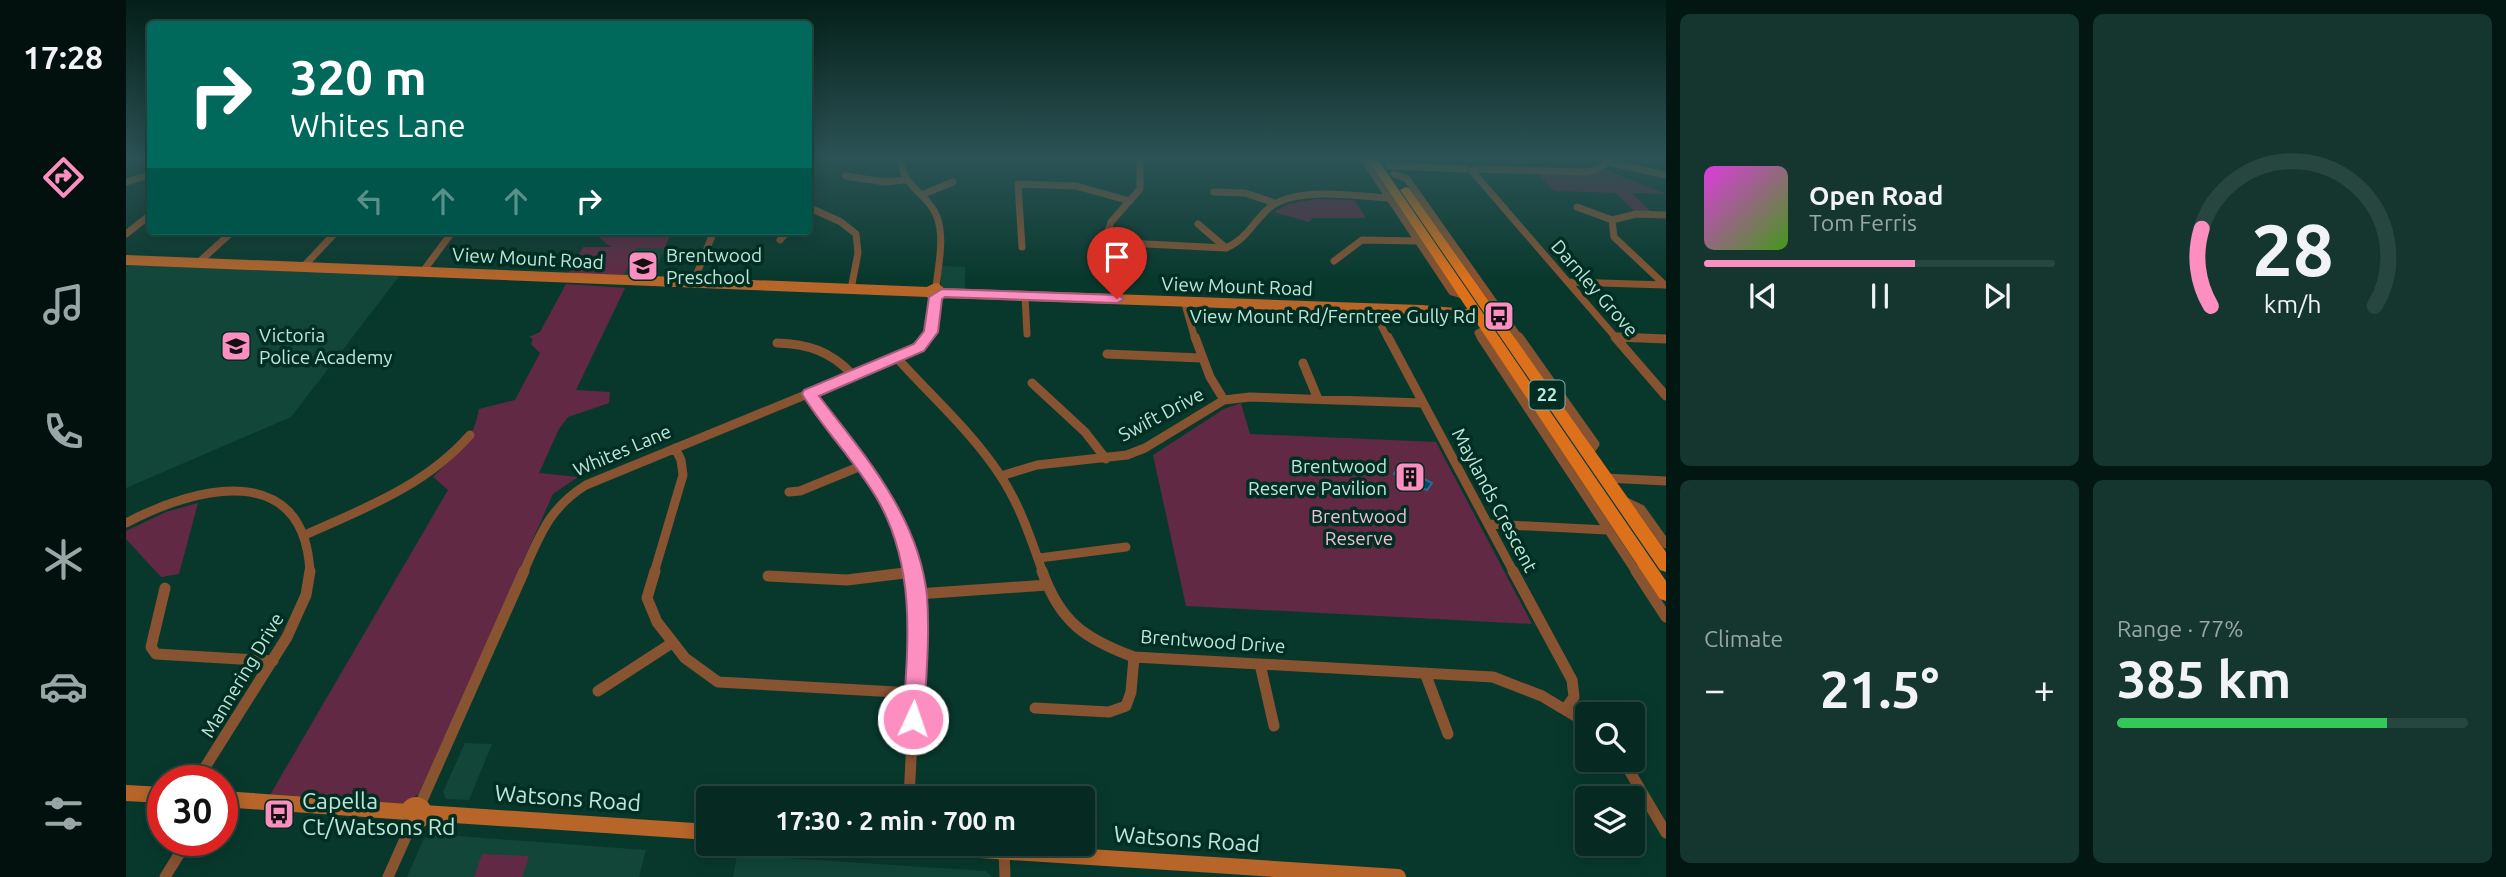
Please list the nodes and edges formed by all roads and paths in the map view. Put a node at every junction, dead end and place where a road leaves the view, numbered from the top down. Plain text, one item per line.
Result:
1 (924, 199) edge
2 (1019, 199) edge
3 (1123, 199) edge
4 (1264, 199) edge
5 (1298, 199) edge
6 (1388, 199) edge
7 (1404, 199) edge
8 (1404, 199) edge
9 (1420, 199) edge
10 (1496, 199) edge
11 (1130, 201) joint
12 (1275, 204) junction
13 (1577, 207) dead end
14 (812, 209) edge
15 (817, 211) junction
16 (812, 214) edge
17 (1666, 215) edge
18 (147, 217) edge
19 (1612, 220) junction
20 (1198, 224) dead end
21 (126, 234) edge
22 (229, 235) edge
23 (333, 235) edge
24 (450, 235) edge
25 (712, 235) edge
26 (784, 235) edge
27 (779, 240) dead end
28 (1417, 241) junction
29 (1107, 242) junction
30 (1022, 247) dead end
31 (1226, 248) junction
32 (126, 260) edge
33 (1334, 261) dead end
34 (199, 262) junction
35 (304, 266) junction
36 (424, 270) junction
37 (1569, 282) junction
38 (693, 283) junction
39 (1666, 285) edge
40 (851, 289) junction
41 (935, 292) junction
42 (1025, 296) junction
43 (1117, 299) junction
44 (1184, 302) junction
45 (1475, 307) junction
46 (1373, 308) junction
47 (1486, 329) junction
48 (1027, 334) dead end
49 (1617, 337) junction
50 (1666, 339) edge
51 (777, 343) dead end
52 (1519, 345) junction
53 (1107, 354) dead end
54 (897, 358) junction
55 (1201, 358) junction
56 (1303, 363) dead end
57 (852, 374) junction
58 (1032, 383) dead end
59 (809, 394) junction
60 (1666, 396) edge
61 (1318, 399) junction
62 (1224, 400) junction
63 (1423, 403) junction
64 (470, 435) dead end
65 (675, 448) junction
66 (1106, 459) junction
67 (862, 466) junction
68 (1000, 476) junction
69 (1586, 478) junction
70 (1605, 478) junction
71 (1666, 481) edge
72 (789, 492) dead end
73 (1620, 500) junction
74 (126, 523) edge
75 (1489, 524) junction
76 (1607, 530) junction
77 (305, 535) junction
78 (1666, 544) edge
79 (1126, 547) dead end
80 (1040, 558) junction
81 (1666, 565) edge
82 (913, 572) junction
83 (768, 576) dead end
84 (1047, 585) junction
85 (165, 588) dead end
86 (917, 594) junction
87 (1666, 594) edge
88 (1666, 617) edge
89 (672, 643) junction
90 (1134, 657) junction
91 (273, 661) junction
92 (1260, 664) junction
93 (1425, 673) junction
94 (598, 691) dead end
95 (915, 692) junction
96 (1035, 708) dead end
97 (1566, 708) junction
98 (1575, 714) edge
99 (1274, 726) dead end
100 (1448, 734) dead end
101 (207, 765) edge
102 (1630, 772) edge
103 (910, 786) edge
104 (126, 793) edge
105 (147, 794) edge
106 (238, 800) edge
107 (416, 813) junction
108 (696, 831) edge
109 (1666, 833) edge
110 (178, 856) edge
111 (1004, 856) edge
112 (1060, 856) edge
113 (1227, 871) edge
114 (165, 877) edge
115 (388, 877) edge
116 (1005, 877) edge
117 (1398, 877) edge

1 - 41 street, Whites Lane
2 - 30 street
3 - 11 street
4 - 12 street
5 - 12 street
6 - 28 street
7 - 45 main road, 22
8 - 45 main road, 22
9 - 52 street
10 - 37 street, Darnley Grove
11 - 29 street
12 - 31 street
13 - 19 street
14 - 15 street
15 - 16 street
15 - 40 street
17 - 19 street
18 - 21 street
19 - 39 street
20 - 31 street
22 - 34 street
23 - 35 street
24 - 36 street
25 - 38 street
26 - 27 street
28 - 33 street
28 - 45 street
29 - 31 street
29 - 43 street
32 - 34 street, View Mount Road
34 - 35 street, View Mount Road
35 - 36 street, View Mount Road
36 - 38 street, View Mount Road
37 - 39 street
37 - 49 street, Darnley Grove
38 - 40 street, View Mount Road
40 - 41 street, View Mount Road
41 - 42 street, View Mount Road
41 - 54 street, Whites Lane
42 - 43 street, View Mount Road
42 - 48 street
43 - 44 street, View Mount Road
44 - 46 street, View Mount Road
44 - 55 street
45 - 46 street, View Mount Road
45 - 47 main road, 22
45 - 52 main road, 22
46 - 63 street, Maylands Crescent
47 - 69 main road, 22
47 - 76 street
49 - 50 street
49 - 60 street, Darnley Grove
51 - 57 street
52 - 70 main road, 22
53 - 55 street
54 - 57 street, Whites Lane
54 - 68 street, Brentwood Drive
55 - 62 street
56 - 61 street
57 - 59 street, Whites Lane
58 - 66 street
59 - 65 street, Whites Lane
59 - 67 street
61 - 62 street, Swift Drive
61 - 63 street, Swift Drive
62 - 66 street, Swift Drive
63 - 75 street, Maylands Crescent
64 - 77 street
65 - 89 street
65 - 107 street, Whites Lane
66 - 68 street, Swift Drive
67 - 72 street
67 - 82 street
68 - 80 street, Brentwood Drive
69 - 70 main road
69 - 87 main road, 22
70 - 71 street
70 - 73 main road, 22
73 - 78 street
73 - 81 main road, 22
74 - 77 street, Mannering Drive
75 - 76 street
75 - 97 street, Maylands Crescent
76 - 88 street
77 - 91 street, Mannering Drive
79 - 80 street
80 - 84 street, Brentwood Drive
82 - 83 street
82 - 86 street
84 - 86 street
84 - 90 street, Brentwood Drive
85 - 91 street
86 - 95 street
89 - 94 street
89 - 95 street
90 - 92 street, Brentwood Drive
90 - 96 street
91 - 101 street, Mannering Drive
92 - 93 street, Brentwood Drive
92 - 99 street
93 - 97 street, Brentwood Drive
93 - 100 street
95 - 103 street
97 - 98 street, Brentwood Drive
102 - 109 street
104 - 105 street
106 - 107 street, Watsons Road
107 - 108 street, Watsons Road
107 - 115 street, Whites Lane
110 - 114 street
111 - 116 street
112 - 113 street, Watsons Road
113 - 117 street, Watsons Road

